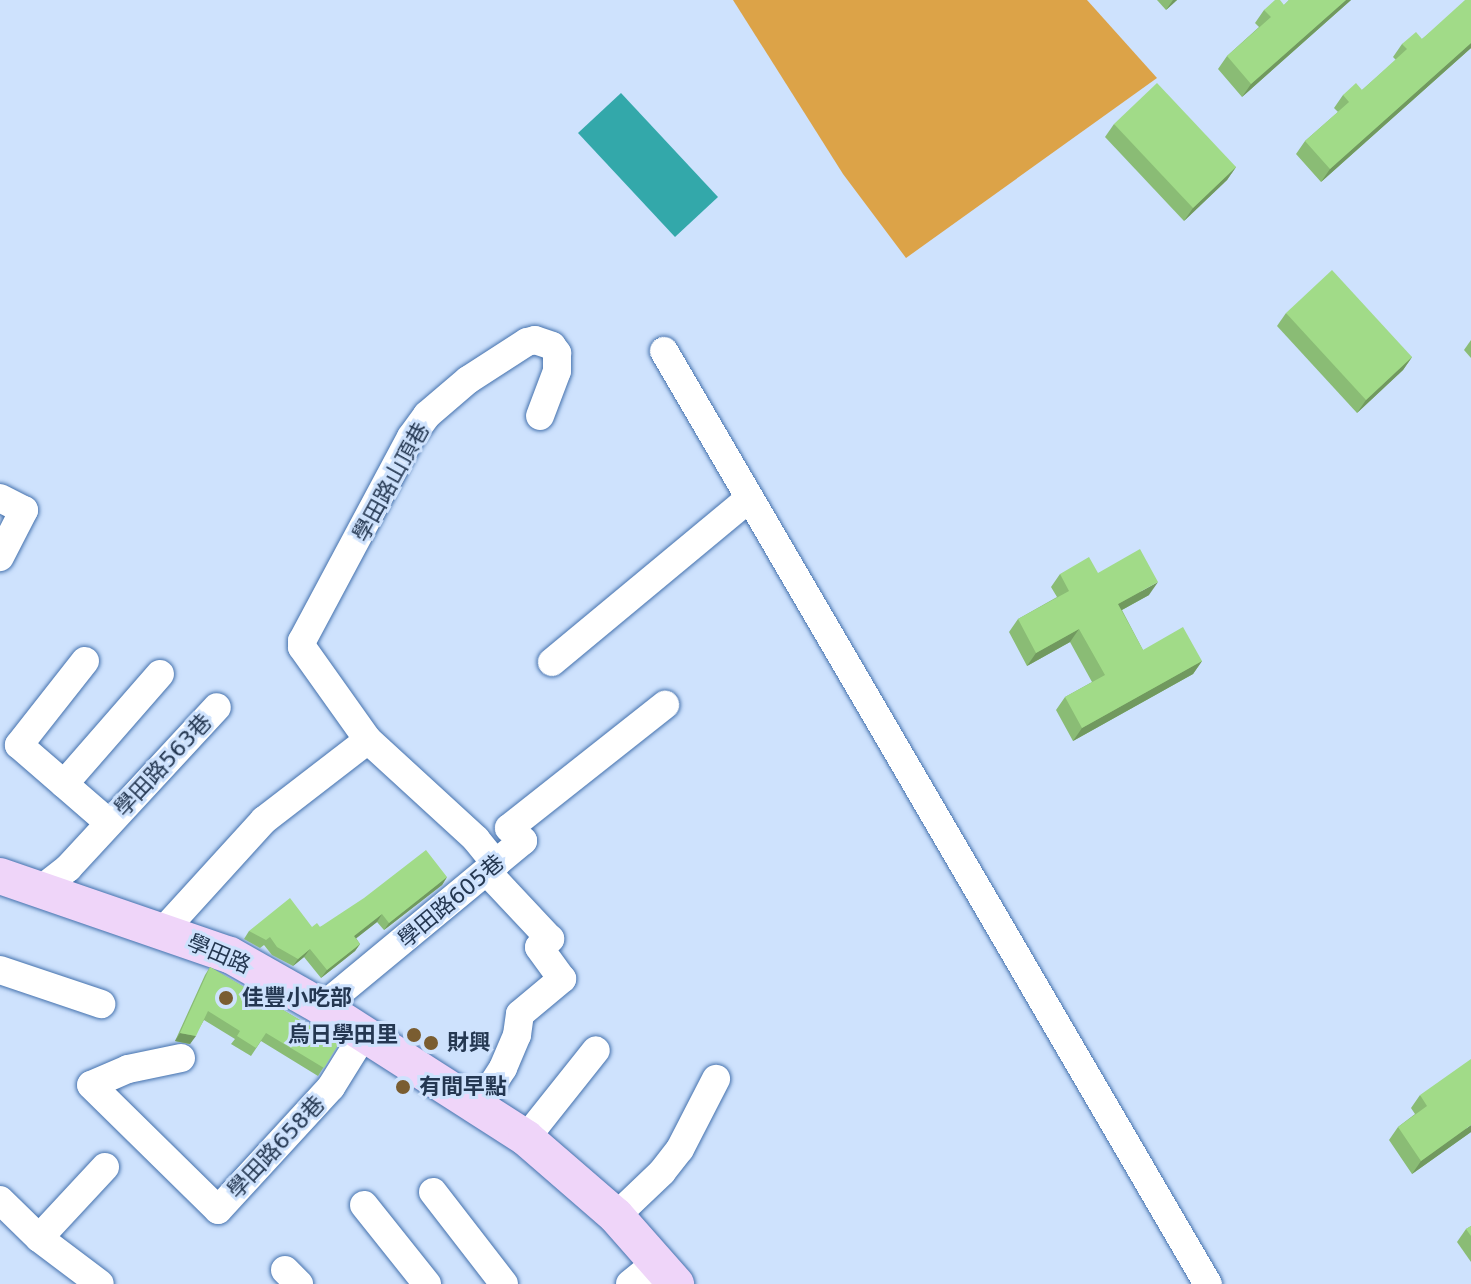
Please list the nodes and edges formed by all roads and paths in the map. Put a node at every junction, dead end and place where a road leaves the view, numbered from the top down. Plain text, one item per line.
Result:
1 (664, 351) dead end
2 (540, 416) dead end
3 (0, 498) edge
4 (748, 499) junction
5 (0, 557) edge
6 (85, 661) dead end
7 (552, 662) dead end
8 (160, 674) dead end
9 (665, 705) dead end
10 (217, 707) dead end
11 (368, 740) junction
12 (64, 784) junction
13 (109, 823) junction
14 (491, 868) junction
15 (0, 876) edge
16 (40, 890) junction
17 (163, 931) junction
18 (0, 970) edge
19 (101, 1004) dead end
20 (322, 1007) junction
21 (364, 1034) junction
22 (596, 1050) dead end
23 (181, 1058) dead end
24 (716, 1079) dead end
25 (479, 1105) junction
26 (526, 1138) junction
27 (105, 1167) dead end
28 (433, 1192) dead end
29 (0, 1200) edge
30 (364, 1205) dead end
31 (616, 1216) junction
32 (39, 1238) junction
33 (654, 1277) edge
34 (100, 1284) edge
35 (427, 1284) edge
36 (504, 1284) edge
37 (1208, 1284) edge

1 - 4 street
2 - 11 street, 學田路山頂巷
3 - 5 street
4 - 7 street
4 - 37 street
6 - 12 street, 學田路563巷
8 - 12 street
9 - 14 street, 學田路605巷
10 - 13 street, 學田路563巷
11 - 14 street, 學田路山頂巷
11 - 17 street
12 - 13 street, 學田路563巷
13 - 16 street, 學田路563巷
14 - 20 street, 學田路605巷
14 - 25 street, 學田路山頂巷
15 - 16 main road, 學田路
16 - 17 main road, 學田路
17 - 20 main road, 學田路
18 - 19 street
20 - 21 main road, 學田路
21 - 23 street, 學田路658巷
21 - 25 main road, 學田路
22 - 26 street
24 - 31 street
25 - 26 main road, 學田路
26 - 31 main road, 學田路
27 - 32 street
28 - 36 street
29 - 32 street
30 - 35 street
31 - 33 main road, 學田路
32 - 34 street

